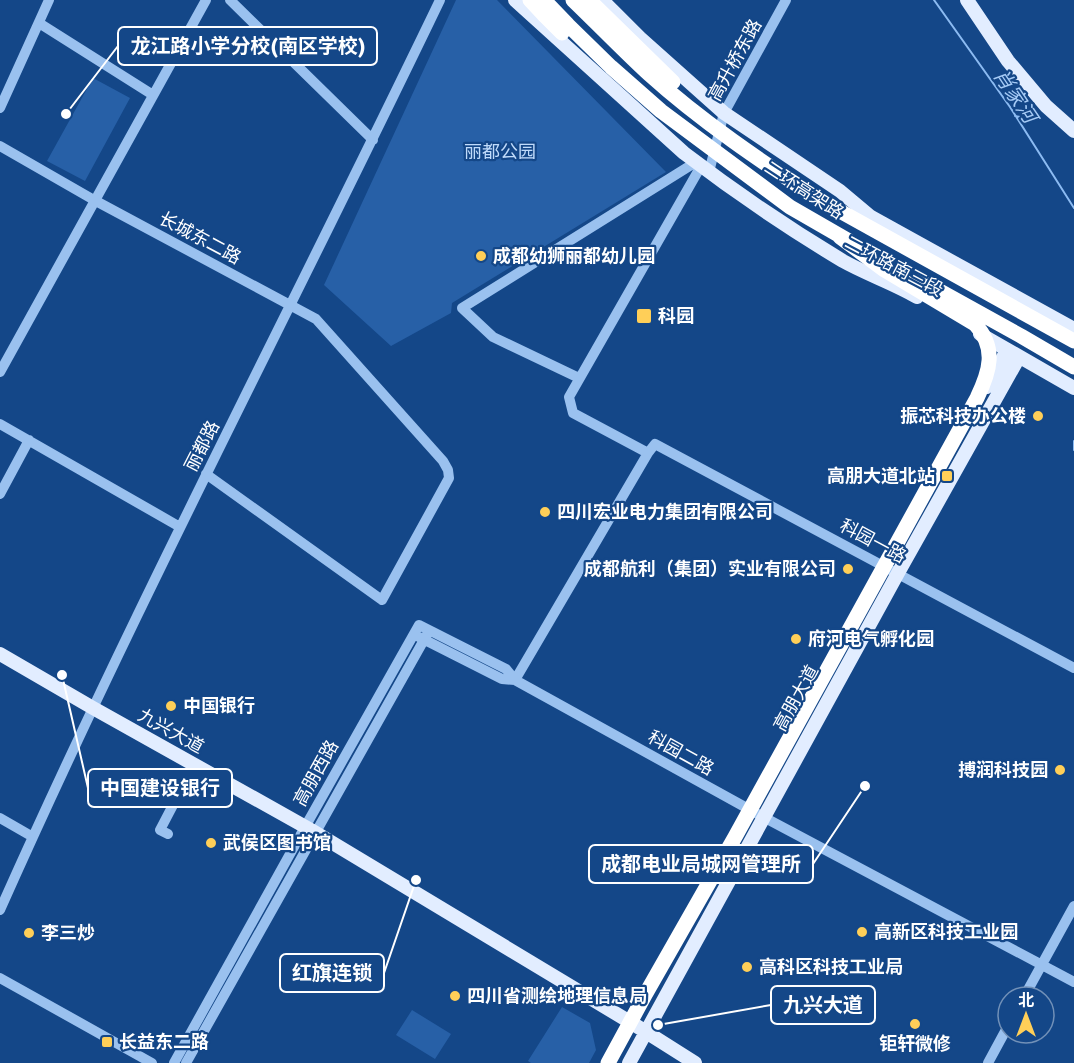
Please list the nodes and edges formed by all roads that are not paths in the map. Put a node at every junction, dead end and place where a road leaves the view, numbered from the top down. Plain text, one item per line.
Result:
1 (49, 0) edge
2 (206, 0) edge
3 (230, 0) edge
4 (440, 0) edge
5 (516, 0) edge
6 (530, 0) edge
7 (544, 0) edge
8 (573, 0) edge
9 (589, 0) edge
10 (602, 0) edge
11 (786, 0) edge
12 (967, 0) edge
13 (39, 23) junction
14 (153, 95) junction
15 (0, 108) edge
16 (724, 113) junction
17 (1074, 131) edge
18 (373, 140) junction
19 (0, 146) edge
20 (702, 167) junction
21 (94, 200) junction
22 (820, 200) junction
23 (790, 207) junction
24 (840, 237) junction
25 (290, 306) junction
26 (1074, 329) edge
27 (1074, 341) edge
28 (1013, 353) junction
29 (1074, 367) edge
30 (0, 372) edge
31 (579, 378) junction
32 (1074, 388) edge
33 (0, 424) edge
34 (29, 440) junction
35 (652, 448) junction
36 (206, 474) junction
37 (0, 495) edge
38 (180, 527) junction
39 (893, 571) junction
40 (416, 630) joint
41 (427, 636) junction
42 (0, 654) edge
43 (1074, 668) edge
44 (516, 680) junction
45 (93, 708) junction
46 (194, 765) junction
47 (759, 814) junction
48 (0, 818) edge
49 (310, 830) junction
50 (168, 834) dead end
51 (33, 837) junction
52 (4, 892) edge
53 (1074, 906) edge
54 (0, 910) edge
55 (1042, 964) junction
56 (0, 978) edge
57 (1074, 982) edge
58 (1031, 985) edge
59 (645, 995) junction
60 (641, 1029) junction
61 (998, 1045) edge
62 (152, 1063) edge
63 (174, 1063) edge
64 (186, 1063) edge
65 (601, 1063) edge
66 (608, 1063) edge
67 (614, 1063) edge
68 (629, 1063) edge
69 (695, 1063) edge
70 (988, 1063) edge

1 - 13 street
2 - 14 street
3 - 18 street
4 - 18 street, 丽都路
5 - 20 main road, 二环路南三段
6 - 23 highway
7 - 23 highway, 二环高架路
8 - 22 highway, 二环高架路
9 - 22 highway
10 - 16 main road, 二环路南三段
11 - 16 street, 高升桥东路
12 - 17 main road
13 - 14 street
13 - 15 street
14 - 21 street
16 - 20 street, 高升桥东路
16 - 26 main road, 二环路南三段
18 - 25 street, 丽都路
19 - 21 street, 长城东二路
20 - 28 main road, 二环路南三段
20 - 31 street, 高升桥东路
20 - 31 street
21 - 25 street, 长城东二路
21 - 30 street
22 - 27 highway, 二环高架路
23 - 24 highway, 二环高架路
24 - 29 highway, 二环高架路
24 - 59 highway
25 - 36 street, 丽都路
25 - 36 street, 长城东二路
28 - 32 main road, 二环路南三段
28 - 39 main road, 高朋大道
31 - 35 street, 科园一路
33 - 34 street
34 - 37 street
34 - 38 street
35 - 39 street, 科园一路
35 - 44 street
36 - 38 street, 丽都路
38 - 45 street, 丽都路
39 - 43 street, 科园一路
39 - 47 main road, 高朋大道
40 - 41 street, 科园二路
40 - 49 street, 高朋西路
41 - 44 street, 科园二路
41 - 49 street, 高朋西路
42 - 45 main road, 九兴大道
44 - 47 street, 科园二路
45 - 46 main road, 九兴大道
45 - 51 street, 丽都路
46 - 49 main road, 九兴大道
46 - 50 street
47 - 55 street, 科园二路
47 - 60 main road, 高朋大道
48 - 51 street
49 - 60 main road, 九兴大道
49 - 63 street, 高朋西路
49 - 64 street, 高朋西路
51 - 52 street, 丽都路
52 - 54 street, 丽都路
53 - 55 street
55 - 57 street, 科园二路
55 - 58 street
56 - 62 street
59 - 65 highway
59 - 66 highway
60 - 67 main road, 高朋大道
60 - 68 main road, 高朋大道
60 - 69 main road, 九兴大道
61 - 70 street

